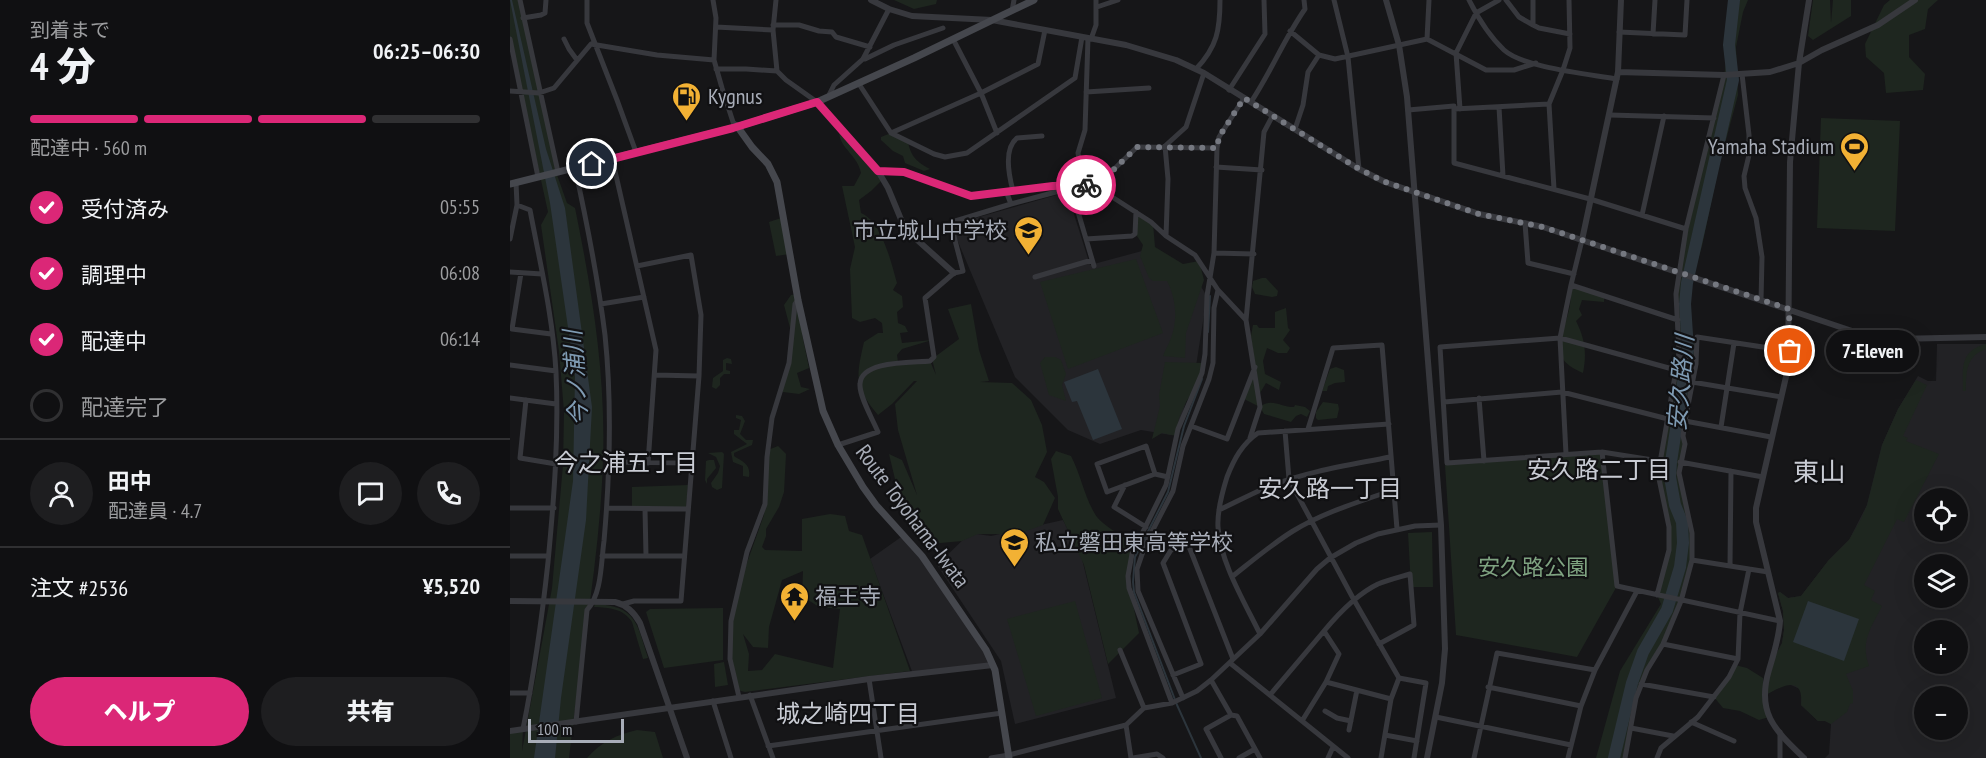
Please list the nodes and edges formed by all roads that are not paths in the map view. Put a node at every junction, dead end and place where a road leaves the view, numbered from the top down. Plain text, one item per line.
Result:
1 (520, 0) edge
2 (546, 0) edge
3 (587, 0) edge
4 (713, 0) edge
5 (776, 0) edge
6 (871, 0) edge
7 (1014, 0) edge
8 (1034, 0) edge
9 (1118, 0) edge
10 (1220, 0) edge
11 (1264, 0) edge
12 (1304, 0) edge
13 (1334, 0) edge
14 (1386, 0) edge
15 (1429, 0) edge
16 (1469, 0) edge
17 (1499, 0) edge
18 (1506, 0) edge
19 (1533, 0) edge
20 (1569, 0) edge
21 (1621, 0) edge
22 (1654, 0) edge
23 (1687, 0) edge
24 (1809, 0) edge
25 (1915, 0) edge
26 (1097, 3) edge
27 (889, 9) junction
28 (1012, 11) junction
29 (1476, 14) junction
30 (524, 18) junction
31 (992, 20) junction
32 (1533, 25) junction
33 (716, 27) junction
34 (773, 28) junction
35 (943, 28) dead end
36 (1045, 30) junction
37 (1290, 31) junction
38 (1619, 32) junction
39 (1570, 34) junction
40 (1653, 34) junction
41 (1087, 38) junction
42 (510, 39) edge
43 (564, 39) dead end
44 (953, 39) junction
45 (1427, 39) junction
46 (594, 44) junction
47 (1399, 45) junction
48 (870, 47) junction
49 (1456, 53) junction
50 (1319, 55) junction
51 (1348, 57) junction
52 (577, 60) junction
53 (714, 60) junction
54 (863, 60) junction
55 (1536, 63) junction
56 (1799, 63) junction
57 (716, 69) junction
58 (1196, 69) junction
59 (1563, 70) junction
60 (777, 71) junction
61 (1204, 73) junction
62 (1740, 74) junction
63 (1726, 75) junction
64 (1617, 76) junction
65 (859, 84) junction
66 (1149, 88) dead end
67 (1229, 90) junction
68 (510, 91) edge
69 (522, 91) junction
70 (1086, 92) junction
71 (539, 93) junction
72 (981, 93) junction
73 (828, 98) junction
74 (1244, 98) junction
75 (817, 102) junction
76 (1251, 102) junction
77 (1549, 104) junction
78 (1499, 107) junction
79 (1457, 109) junction
80 (1408, 110) junction
81 (1273, 115) junction
82 (1610, 115) junction
83 (1664, 116) junction
84 (1714, 118) junction
85 (737, 126) junction
86 (1295, 129) junction
87 (891, 132) junction
88 (997, 133) junction
89 (1042, 136) dead end
90 (1165, 146) junction
91 (1217, 148) junction
92 (636, 152) junction
93 (612, 158) junction
94 (1216, 167) junction
95 (575, 168) junction
96 (1359, 169) junction
97 (1262, 170) junction
98 (878, 171) junction
99 (556, 172) junction
100 (540, 176) junction
101 (1503, 176) junction
102 (513, 183) edge
103 (1083, 186) junction
104 (1071, 188) junction
105 (1554, 189) junction
106 (1010, 191) junction
107 (1415, 193) junction
108 (1590, 199) junction
109 (1011, 204) junction
110 (517, 205) junction
111 (1136, 212) junction
112 (1642, 215) junction
113 (1525, 223) junction
114 (1686, 229) junction
115 (1166, 236) junction
116 (510, 239) edge
117 (1086, 239) junction
118 (1582, 240) junction
119 (1214, 253) junction
120 (1254, 254) junction
121 (637, 266) junction
122 (510, 272) edge
123 (521, 273) junction
124 (954, 273) junction
125 (1679, 273) junction
126 (542, 274) junction
127 (1574, 274) junction
128 (1035, 277) dead end
129 (1211, 278) junction
130 (1571, 285) junction
131 (1218, 290) junction
132 (644, 297) junction
133 (798, 300) junction
134 (1761, 301) junction
135 (601, 304) junction
136 (1789, 309) junction
137 (1246, 321) junction
138 (1678, 321) junction
139 (511, 329) edge
140 (551, 334) junction
141 (1986, 337) edge
142 (1560, 338) junction
143 (1734, 343) junction
144 (1790, 351) junction
145 (1680, 354) junction
146 (1694, 363) junction
147 (510, 365) edge
148 (1255, 366) junction
149 (556, 370) junction
150 (1676, 370) junction
151 (654, 375) junction
152 (699, 376) junction
153 (1692, 382) junction
154 (1727, 388) junction
155 (1562, 392) junction
156 (1192, 397) junction
157 (1781, 397) junction
158 (510, 398) edge
159 (1479, 399) junction
160 (526, 400) junction
161 (1201, 401) junction
162 (1444, 402) junction
163 (556, 404) junction
164 (1668, 419) junction
165 (1685, 421) junction
166 (1389, 424) junction
167 (1191, 426) junction
168 (1721, 428) junction
169 (1308, 429) junction
170 (1285, 431) junction
171 (1771, 437) junction
172 (1250, 438) junction
173 (838, 445) junction
174 (1602, 452) junction
175 (1566, 454) junction
176 (1390, 458) junction
177 (1484, 461) junction
178 (1659, 461) junction
179 (609, 462) junction
180 (1680, 462) junction
181 (648, 463) junction
182 (692, 463) junction
183 (556, 464) junction
184 (1731, 471) junction
185 (1155, 474) junction
186 (1168, 477) junction
187 (1763, 477) junction
188 (1288, 479) junction
189 (1125, 485) junction
190 (1393, 490) junction
191 (510, 508) edge
192 (554, 508) junction
193 (607, 508) junction
194 (645, 509) junction
195 (688, 509) junction
196 (1219, 510) junction
197 (1310, 521) junction
198 (1441, 525) junction
199 (1146, 527) junction
200 (1396, 529) junction
201 (1140, 539) junction
202 (1146, 543) junction
203 (510, 556) edge
204 (548, 556) junction
205 (602, 556) junction
206 (646, 556) junction
207 (684, 556) junction
208 (1330, 558) junction
209 (1692, 560) junction
210 (1730, 566) junction
211 (1749, 569) junction
212 (1768, 572) junction
213 (1233, 576) junction
214 (1637, 591) junction
215 (1657, 595) junction
216 (1354, 600) junction
217 (510, 601) edge
218 (544, 601) junction
219 (1681, 601) junction
220 (592, 602) junction
221 (623, 604) junction
222 (1740, 613) junction
223 (1780, 621) junction
224 (1324, 631) junction
225 (1260, 634) junction
226 (1379, 644) junction
227 (1663, 644) junction
228 (1120, 650) dead end
229 (1738, 658) junction
230 (1232, 661) junction
231 (993, 665) junction
232 (1595, 670) junction
233 (1173, 675) junction
234 (1399, 678) junction
235 (869, 679) junction
236 (1212, 680) junction
237 (1326, 682) junction
238 (1641, 684) junction
239 (1488, 687) junction
240 (1357, 690) junction
241 (510, 693) edge
242 (530, 693) junction
243 (750, 695) junction
244 (1270, 695) junction
245 (739, 697) junction
246 (1183, 698) junction
247 (1714, 698) junction
248 (1391, 699) junction
249 (713, 700) junction
250 (1172, 703) junction
251 (1581, 706) junction
252 (669, 707) junction
253 (1144, 708) junction
254 (1325, 711) dead end
255 (1002, 713) junction
256 (1231, 715) junction
257 (1436, 717) junction
258 (1302, 721) junction
259 (1351, 721) junction
260 (572, 722) junction
261 (1691, 722) junction
262 (1126, 725) junction
263 (1480, 727) junction
264 (526, 728) junction
265 (1630, 728) junction
266 (1349, 730) dead end
267 (510, 731) edge
268 (877, 731) junction
269 (1780, 732) junction
270 (1385, 735) junction
271 (1673, 736) junction
272 (1417, 741) junction
273 (1734, 741) dead end
274 (1571, 745) junction
275 (768, 746) junction
276 (1333, 747) junction
277 (1255, 749) junction
278 (1009, 757) edge
279 (687, 758) edge
280 (731, 758) edge
281 (772, 758) edge
282 (881, 758) edge
283 (991, 758) edge
284 (1132, 758) edge
285 (1163, 758) edge
286 (1221, 758) edge
287 (1239, 758) edge
288 (1260, 758) edge
289 (1328, 758) edge
290 (1347, 758) edge
291 (1381, 758) edge
292 (1414, 758) edge
293 (1427, 758) edge
294 (1474, 758) edge
295 (1568, 758) edge
296 (1625, 758) edge
297 (1656, 758) edge
298 (1780, 758) edge
299 (1804, 758) edge

1 - 30 street
2 - 30 street
3 - 46 street
4 - 33 street
5 - 34 street
6 - 27 street
7 - 28 street
8 - 28 main road
9 - 26 street
10 - 58 street
11 - 67 street
12 - 37 street
13 - 51 street
14 - 47 street
15 - 45 street
16 - 29 street
17 - 29 street
18 - 32 street
19 - 32 street
20 - 39 street
21 - 38 street
22 - 40 street
23 - 40 street
24 - 56 street
25 - 56 street
26 - 41 street
27 - 31 street
27 - 48 street
28 - 31 main road
29 - 49 street
29 - 55 street
30 - 71 street
31 - 36 street
31 - 44 main road
32 - 39 street
33 - 34 street
33 - 53 street
34 - 48 street
34 - 60 street
35 - 54 street
36 - 41 street
36 - 72 street
37 - 50 street
37 - 76 street
38 - 40 street
38 - 64 street
39 - 59 street
41 - 58 street
41 - 70 street
41 - 88 street
42 - 69 street
43 - 52 street
44 - 65 main road
44 - 72 street
45 - 47 street
45 - 49 street
46 - 52 street
46 - 53 street
46 - 92 street
47 - 51 street
47 - 80 street
48 - 54 street
49 - 55 street
49 - 79 street
50 - 51 street
50 - 86 street
51 - 96 street
52 - 71 street
53 - 57 street
54 - 73 street
55 - 59 street
56 - 62 street
56 - 136 street
57 - 60 street
57 - 85 street
58 - 61 street
59 - 64 street
59 - 77 street
60 - 75 street
61 - 67 street
61 - 90 street
62 - 63 street
62 - 134 street
63 - 64 street
63 - 84 street
64 - 82 street
65 - 73 main road
65 - 87 street
66 - 70 street
67 - 74 street
68 - 69 street
69 - 71 street
69 - 100 street
70 - 103 street
71 - 99 street
72 - 87 street
72 - 88 street
73 - 75 main road
74 - 76 street
74 - 91 street
75 - 85 main road
75 - 98 street
76 - 81 street
77 - 78 street
77 - 105 street
78 - 79 street
78 - 101 street
79 - 80 street
79 - 101 street
80 - 107 street
81 - 86 street
81 - 97 street
82 - 83 street
82 - 108 street
83 - 84 street
83 - 112 street
84 - 114 street
85 - 92 main road
85 - 133 main road, Route Toyohama-Iwata
86 - 96 street
87 - 88 street
89 - 106 street
90 - 91 street
90 - 103 street
90 - 115 street
91 - 94 street
92 - 93 main road
93 - 95 main road
93 - 121 street
94 - 97 street
94 - 119 street
95 - 99 main road
95 - 135 street
96 - 107 street
97 - 120 street
98 - 106 street
98 - 124 street
99 - 100 main road
100 - 102 main road
101 - 105 street
102 - 110 street
103 - 104 street
103 - 106 street
103 - 111 street
104 - 109 street
104 - 117 street
105 - 108 street
106 - 109 street
107 - 113 street
107 - 198 street
108 - 112 street
108 - 118 street
109 - 124 street
110 - 116 street
110 - 126 street
111 - 115 street
111 - 117 street
112 - 114 street
113 - 118 street
113 - 127 street
114 - 125 street
115 - 129 street
117 - 128 street
118 - 125 street
118 - 127 street
119 - 120 street
119 - 129 street
120 - 137 street
121 - 132 street
121 - 152 street
122 - 123 street
123 - 126 street
123 - 139 street
124 - 173 street
125 - 134 street
125 - 138 street
126 - 140 street
127 - 130 street
129 - 131 street
129 - 156 street
130 - 138 street
130 - 142 street
131 - 137 street
131 - 161 street
132 - 135 street
132 - 151 street
133 - 173 main road, Route Toyohama-Iwata
133 - 245 street
134 - 136 street
135 - 179 street
136 - 141 street
136 - 144 street
137 - 148 street
138 - 145 street
139 - 140 street
140 - 149 street
142 - 150 street
142 - 155 street
142 - 162 street
143 - 144 street
143 - 146 street
143 - 154 street
144 - 157 street
145 - 146 street
145 - 150 street
146 - 153 street
147 - 149 street
148 - 167 street
148 - 172 street
149 - 163 street
150 - 164 street
151 - 152 street
151 - 181 street
152 - 182 street
153 - 154 street
153 - 165 street
154 - 157 street
154 - 168 street
155 - 159 street
155 - 164 street
155 - 175 street
156 - 161 street
156 - 186 street
157 - 171 street
158 - 160 street
159 - 162 street
159 - 177 street
160 - 163 street
160 - 183 street
161 - 167 street
162 - 177 street
163 - 183 street
164 - 178 street
165 - 168 street
165 - 180 street
166 - 169 street
166 - 169 street
166 - 176 street
167 - 202 street
168 - 171 street
169 - 170 street
170 - 172 street
170 - 188 street
171 - 187 street
172 - 196 street
173 - 231 main road, Route Toyohama-Iwata
174 - 175 street
174 - 178 street
174 - 214 street
175 - 177 street
176 - 188 street
176 - 190 street
178 - 215 street
179 - 181 street
179 - 193 street
180 - 184 street
180 - 209 street
181 - 182 street
182 - 195 street
183 - 192 street
184 - 187 street
184 - 210 street
185 - 186 street
185 - 189 street
185 - 189 street
186 - 199 street
187 - 212 street
188 - 196 street
188 - 197 street
189 - 199 street
190 - 197 street
190 - 200 street
191 - 192 street
192 - 204 street
193 - 194 street
193 - 205 street
194 - 195 street
194 - 206 street
195 - 207 street
196 - 213 street
197 - 208 street
197 - 213 street
198 - 200 street
198 - 257 street
199 - 201 street
200 - 208 street
201 - 202 street
201 - 250 street
202 - 233 street
203 - 204 street
204 - 218 street
205 - 206 street
205 - 220 street
206 - 207 street
207 - 221 street
208 - 216 street
208 - 225 street
209 - 210 street
209 - 219 street
210 - 211 street
211 - 212 street
211 - 222 street
212 - 223 street
213 - 225 street
214 - 215 street
214 - 232 street
215 - 219 street
216 - 224 street
216 - 226 street
216 - 226 street
217 - 218 street
218 - 220 street
218 - 242 street
219 - 222 street
219 - 227 street
220 - 221 street
220 - 260 street
221 - 252 street
222 - 223 street
222 - 229 street
223 - 269 street
224 - 237 street
224 - 244 street
225 - 230 street
226 - 234 street
227 - 229 street
227 - 238 street
228 - 253 street
229 - 247 street
230 - 233 street
230 - 236 street
230 - 244 street
231 - 235 street
231 - 255 main road, Route Toyohama-Iwata
232 - 239 street
232 - 251 street
233 - 246 street
234 - 248 street
234 - 272 street
235 - 243 street
235 - 268 street
236 - 246 street
236 - 256 street
237 - 240 street
237 - 258 street
238 - 247 street
238 - 265 street
239 - 251 street
239 - 263 street
240 - 248 street
240 - 259 street
241 - 242 street
242 - 264 street
243 - 245 street
243 - 275 street
244 - 258 street
245 - 249 street
246 - 250 street
247 - 261 street
248 - 270 street
249 - 252 street
249 - 280 street
250 - 253 street
251 - 274 street
252 - 260 street
252 - 279 street
253 - 262 street
254 - 259 street
255 - 268 street
255 - 278 main road, Route Toyohama-Iwata
256 - 277 street
256 - 286 street
257 - 263 street
257 - 293 street
258 - 276 street
259 - 266 street
260 - 264 street
261 - 271 street
261 - 273 street
262 - 278 street
262 - 284 street
263 - 274 street
263 - 294 street
264 - 267 street
265 - 271 street
265 - 296 street
268 - 275 street
268 - 282 street
269 - 298 street
269 - 299 street
270 - 272 street
270 - 291 street
271 - 297 street
272 - 292 street
274 - 295 street
275 - 281 street
276 - 289 street
276 - 290 street
277 - 287 street
277 - 288 street
278 - 283 street
284 - 285 street

